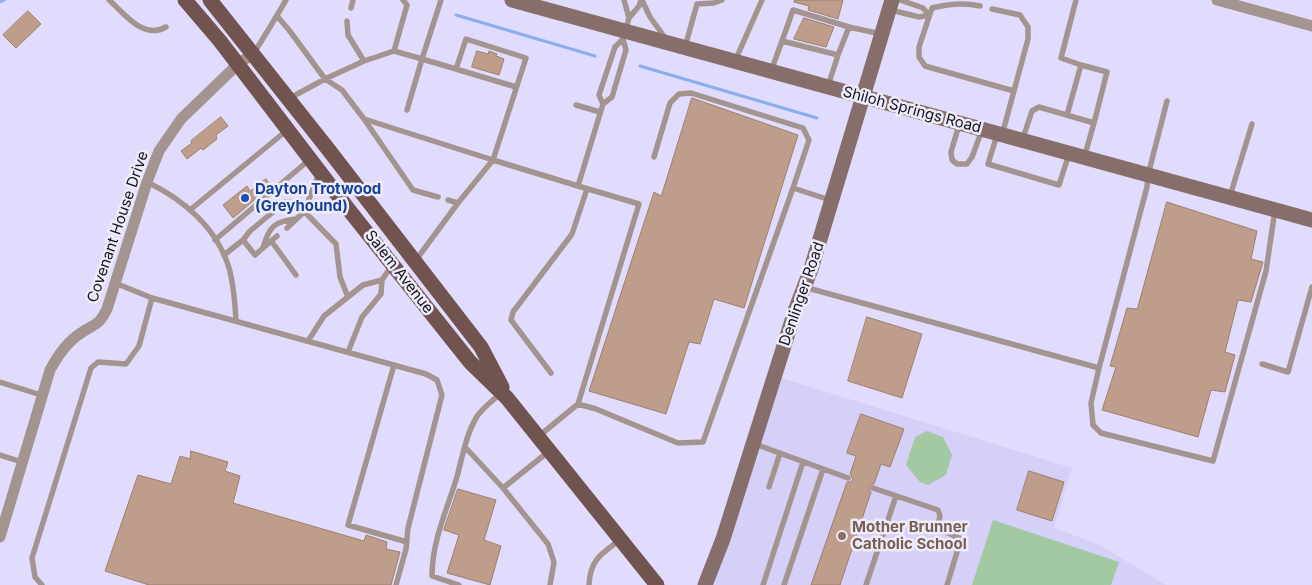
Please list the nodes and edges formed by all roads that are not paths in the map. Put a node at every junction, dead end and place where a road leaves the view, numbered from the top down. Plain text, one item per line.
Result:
1 (109, 0) edge
2 (185, 0) edge
3 (191, 0) edge
4 (210, 0) edge
5 (286, 0) edge
6 (353, 0) edge
7 (403, 0) edge
8 (441, 0) edge
9 (512, 0) edge
10 (624, 0) edge
11 (642, 0) edge
12 (722, 0) edge
13 (762, 0) edge
14 (1076, 0) edge
15 (1217, 0) edge
16 (894, 3) edge
17 (980, 6) dead end
18 (351, 8) dead end
19 (992, 8) dead end
20 (929, 15) junction
21 (276, 16) junction
22 (348, 21) dead end
23 (1312, 26) edge
24 (166, 27) dead end
25 (849, 27) junction
26 (626, 29) junction
27 (881, 34) junction
28 (782, 41) junction
29 (668, 43) junction
30 (685, 47) junction
31 (394, 51) junction
32 (252, 54) junction
33 (838, 55) junction
34 (422, 59) junction
35 (364, 61) junction
36 (735, 61) junction
37 (238, 65) junction
38 (1081, 65) junction
39 (456, 69) junction
40 (771, 71) junction
41 (325, 79) junction
42 (828, 86) junction
43 (516, 87) junction
44 (1014, 91) junction
45 (862, 96) junction
46 (288, 99) junction
47 (1167, 101) dead end
48 (603, 104) junction
49 (576, 105) dead end
50 (407, 110) dead end
51 (600, 112) junction
52 (1067, 115) junction
53 (364, 119) junction
54 (960, 123) junction
55 (1094, 123) junction
56 (1252, 124) dead end
57 (288, 130) junction
58 (994, 132) junction
59 (1022, 140) junction
60 (1069, 154) junction
61 (654, 157) dead end
62 (1084, 158) junction
63 (493, 160) junction
64 (315, 165) junction
65 (1148, 176) junction
66 (146, 182) junction
67 (578, 186) junction
68 (793, 188) junction
69 (587, 189) junction
70 (438, 197) dead end
71 (1229, 198) junction
72 (448, 200) dead end
73 (832, 201) junction
74 (458, 203) junction
75 (190, 210) junction
76 (1275, 210) junction
77 (304, 212) junction
78 (297, 219) junction
79 (1312, 220) edge
80 (287, 228) dead end
81 (277, 236) dead end
82 (215, 240) junction
83 (243, 240) junction
84 (272, 242) junction
85 (264, 248) junction
86 (224, 255) junction
87 (415, 262) junction
88 (393, 263) junction
89 (296, 275) dead end
90 (382, 280) junction
91 (115, 283) junction
92 (1312, 286) edge
93 (804, 287) junction
94 (348, 296) junction
95 (152, 298) junction
96 (236, 321) junction
97 (308, 341) junction
98 (481, 347) junction
99 (348, 352) junction
100 (1262, 364) dead end
101 (394, 365) junction
102 (1099, 368) junction
103 (551, 373) dead end
104 (0, 382) edge
105 (41, 395) junction
106 (504, 395) junction
107 (578, 404) junction
108 (538, 436) junction
109 (753, 443) junction
110 (466, 447) junction
111 (550, 451) junction
112 (780, 453) junction
113 (0, 456) edge
114 (22, 462) junction
115 (803, 462) junction
116 (823, 469) junction
117 (848, 478) dead end
118 (769, 487) dead end
119 (503, 488) junction
120 (873, 488) dead end
121 (896, 496) junction
122 (1, 531) edge
123 (621, 539) junction
124 (407, 542) junction
125 (42, 585) edge
126 (396, 585) edge
127 (459, 585) edge
128 (550, 585) edge
129 (589, 585) edge
130 (658, 585) edge
131 (705, 585) edge
132 (763, 585) edge
133 (784, 585) edge
134 (866, 585) edge
135 (947, 585) edge

1 - 24 lane
2 - 37 main road, Salem Avenue
3 - 32 main road
4 - 32 main road, Salem Avenue
5 - 21 lane
6 - 18 lane
7 - 31 lane
8 - 34 lane
9 - 26 main road, Shiloh Springs Road
10 - 26 lane
11 - 26 lane
11 - 29 lane
12 - 30 lane
13 - 36 lane
14 - 38 lane
15 - 23 street
16 - 20 lane
16 - 20 lane
16 - 27 main road, Denlinger Road
17 - 20 lane
19 - 44 lane
20 - 44 lane
21 - 32 lane
21 - 41 lane
22 - 35 lane
25 - 27 lane
25 - 28 lane
25 - 33 lane
26 - 29 main road, Shiloh Springs Road
26 - 48 lane
26 - 48 lane
27 - 45 main road, Denlinger Road
28 - 33 lane
28 - 40 lane
29 - 30 main road, Shiloh Springs Road
30 - 36 main road, Shiloh Springs Road
31 - 34 lane
31 - 35 lane
32 - 37 street, Covenant House Drive
32 - 46 main road, Salem Avenue
33 - 42 lane
34 - 39 lane
34 - 50 lane
35 - 41 lane
36 - 40 main road, Shiloh Springs Road
37 - 57 main road, Salem Avenue
37 - 66 street, Covenant House Drive
38 - 52 lane
38 - 55 lane
39 - 43 lane
39 - 43 lane
40 - 42 main road, Shiloh Springs Road
41 - 46 lane
41 - 53 lane
42 - 45 main road, Shiloh Springs Road
43 - 63 lane
44 - 58 lane
45 - 54 main road, Shiloh Springs Road
45 - 73 main road, Denlinger Road
46 - 87 main road, Salem Avenue
47 - 65 lane
48 - 51 lane
49 - 51 lane
51 - 67 lane
52 - 55 lane
52 - 59 lane
53 - 63 lane
53 - 70 lane
54 - 58 main road, Shiloh Springs Road
54 - 58 lane
55 - 62 lane
56 - 71 lane
57 - 64 main road, Salem Avenue
57 - 75 lane
58 - 59 main road, Shiloh Springs Road
58 - 60 lane
59 - 60 main road, Shiloh Springs Road
60 - 62 main road, Shiloh Springs Road
61 - 68 lane
62 - 65 main road, Shiloh Springs Road
63 - 67 lane
63 - 74 lane
64 - 77 lane
64 - 82 lane
64 - 88 main road, Salem Avenue
65 - 71 main road, Shiloh Springs Road
65 - 102 lane
66 - 75 lane
66 - 91 street, Covenant House Drive
67 - 69 lane
68 - 73 lane
68 - 107 lane
69 - 103 lane
69 - 107 lane
71 - 76 main road, Shiloh Springs Road
72 - 74 lane
73 - 93 main road, Denlinger Road
74 - 87 lane
75 - 82 lane
76 - 79 main road, Shiloh Springs Road
76 - 102 lane
77 - 78 lane
77 - 83 lane
77 - 94 lane
78 - 80 lane
78 - 85 lane
81 - 84 lane
82 - 86 lane
83 - 85 lane
83 - 86 lane
84 - 85 lane
84 - 89 lane
86 - 96 lane
87 - 98 main road, Salem Avenue
88 - 90 lane
88 - 98 main road
88 - 106 main road, Salem Avenue
90 - 94 lane
90 - 99 lane
91 - 95 lane
91 - 105 street, Covenant House Drive
92 - 100 lane
93 - 102 lane
93 - 109 main road, Denlinger Road
94 - 97 lane
95 - 96 lane
95 - 125 lane
96 - 97 lane
97 - 99 lane
98 - 106 main road, Salem Avenue
99 - 101 lane
101 - 124 lane
101 - 124 lane
104 - 105 lane
105 - 114 street, Covenant House Drive
106 - 108 main road, Salem Avenue
106 - 110 lane
107 - 108 lane
108 - 111 main road, Salem Avenue
109 - 112 lane
109 - 131 main road, Denlinger Road
110 - 119 lane
110 - 127 lane
111 - 119 lane
111 - 123 main road, Salem Avenue
112 - 115 lane
112 - 118 lane
113 - 114 lane
114 - 122 street, Covenant House Drive
115 - 116 lane
115 - 132 lane
116 - 117 lane
116 - 133 lane
119 - 128 lane
120 - 121 lane
121 - 134 lane
121 - 135 lane
123 - 129 lane
123 - 130 main road, Salem Avenue
124 - 126 lane

